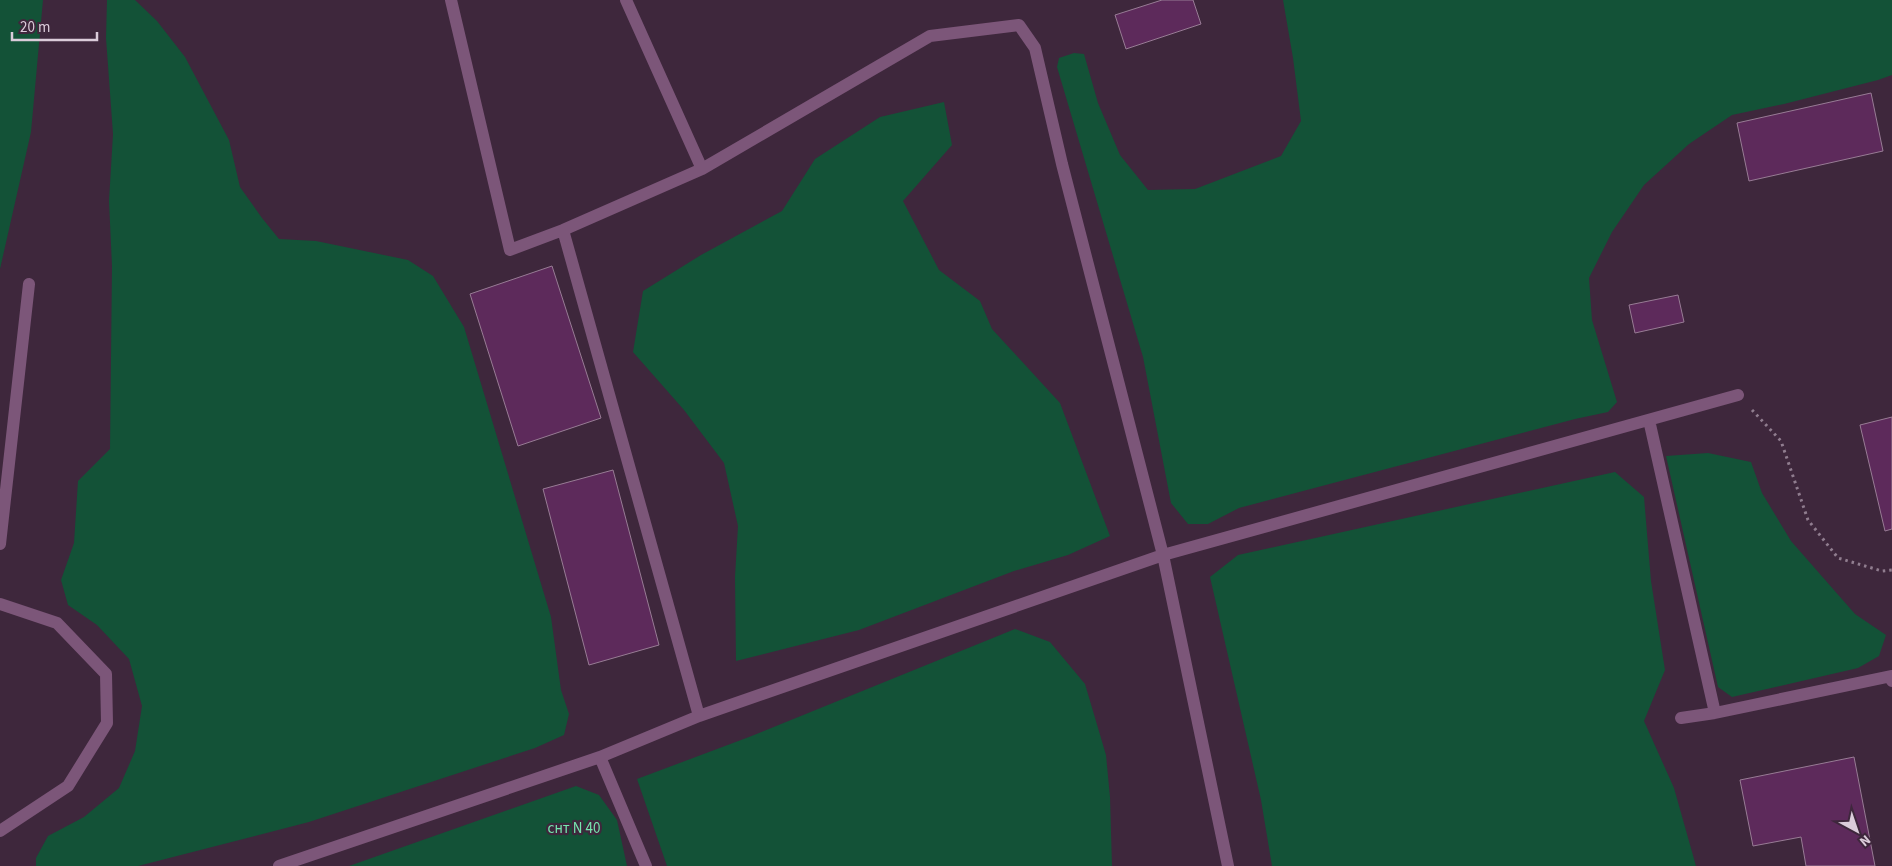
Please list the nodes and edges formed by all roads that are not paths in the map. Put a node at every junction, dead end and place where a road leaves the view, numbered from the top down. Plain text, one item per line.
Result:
1 (451, 0) edge
2 (626, 0) edge
3 (702, 169) junction
4 (563, 230) junction
5 (29, 284) dead end
6 (1738, 395) road end
7 (1649, 420) junction
8 (0, 544) edge
9 (1163, 554) junction
10 (0, 604) edge
11 (1892, 682) edge
12 (1715, 713) junction
13 (699, 716) junction
14 (1681, 718) dead end
15 (600, 757) junction
16 (0, 831) edge
17 (280, 866) edge
18 (646, 866) edge
19 (1228, 866) edge

1 - 4 lane
2 - 3 lane
3 - 4 lane
3 - 9 lane
4 - 13 lane
5 - 8 lane
6 - 7 lane
7 - 9 lane
7 - 12 lane
9 - 13 lane
9 - 19 lane
10 - 16 lane
11 - 12 lane
12 - 14 lane
13 - 15 lane
15 - 17 lane
15 - 18 lane

